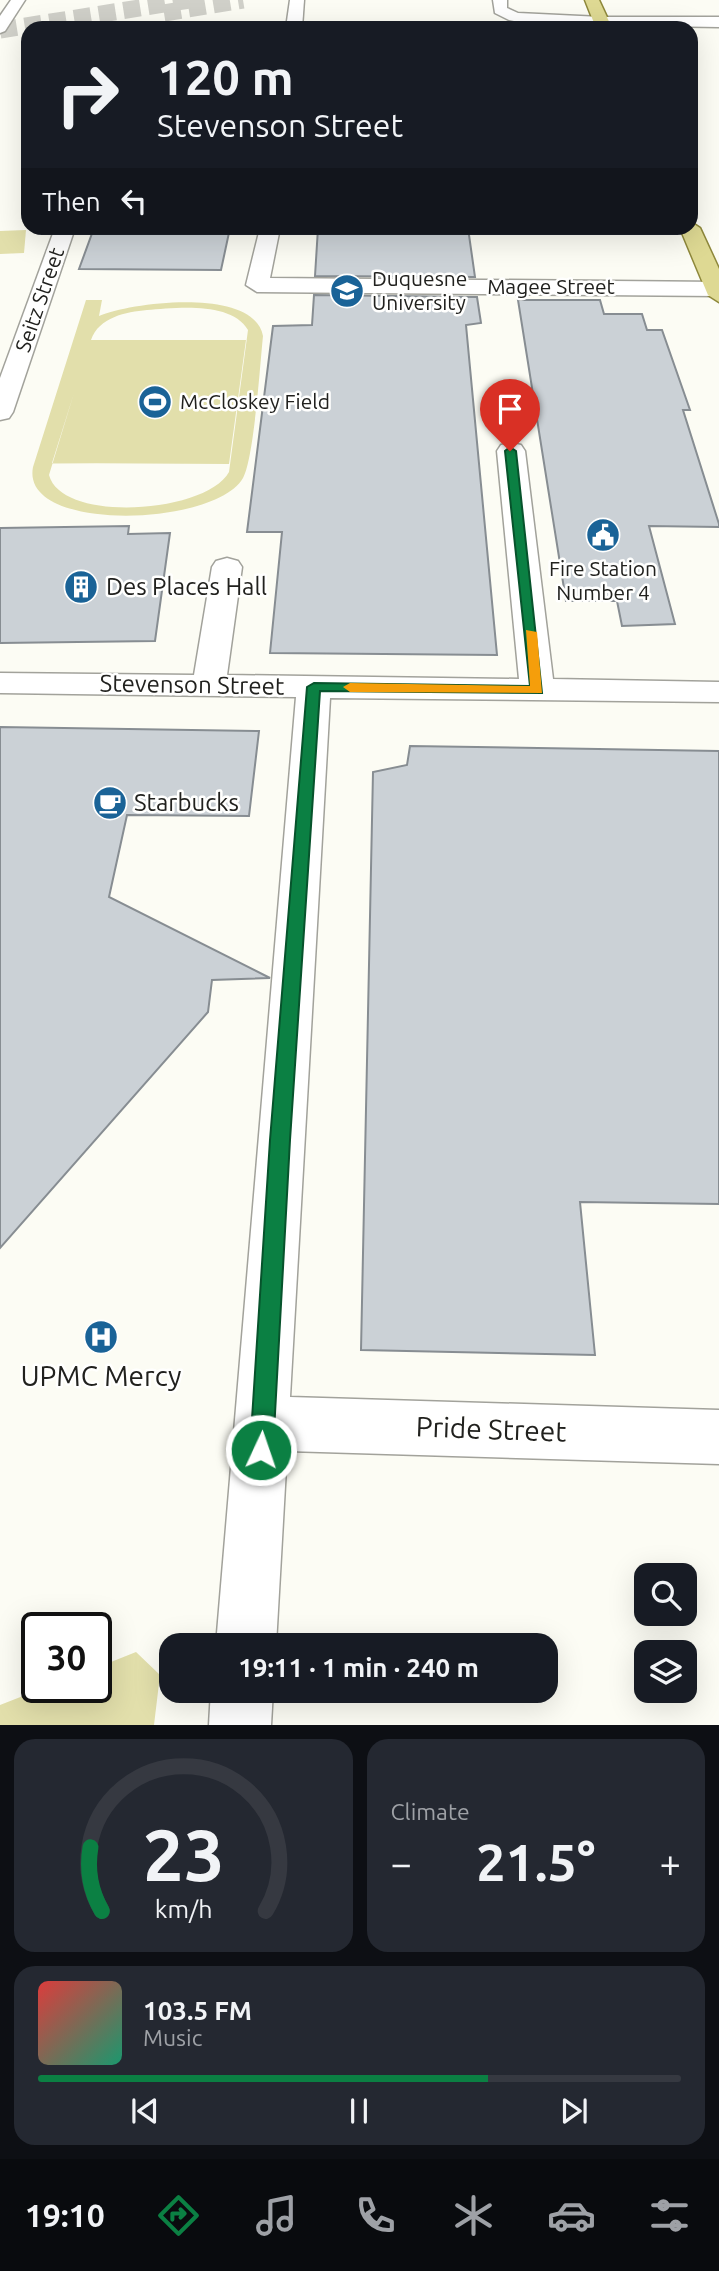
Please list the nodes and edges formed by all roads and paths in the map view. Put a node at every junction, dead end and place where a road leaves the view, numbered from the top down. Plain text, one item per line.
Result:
1 (18, 0) edge
2 (297, 0) edge
3 (500, 0) edge
4 (592, 0) edge
5 (295, 21) edge
6 (558, 21) edge
7 (601, 21) edge
8 (719, 22) edge
9 (698, 23) edge
10 (0, 28) edge
11 (62, 235) edge
12 (268, 235) edge
13 (693, 235) edge
14 (718, 291) edge
15 (0, 412) edge
16 (510, 451) dead end
17 (228, 567) dead end
18 (0, 683) edge
19 (209, 686) junction
20 (314, 687) junction
21 (537, 690) junction
22 (719, 692) edge
23 (263, 1423) junction
24 (719, 1437) edge
25 (247, 1633) edge
26 (241, 1703) edge
27 (240, 1725) edge

1 - 10 street
2 - 5 street
3 - 6 street
4 - 7 main road
8 - 9 street
11 - 15 street, Seitz Street
12 - 14 street, Magee Street
13 - 14 main road
16 - 21 street
17 - 19 street
18 - 19 street, Stevenson Street
19 - 20 street, Stevenson Street
20 - 21 street, Stevenson Street
20 - 23 street
21 - 22 street, Stevenson Street
23 - 24 street, Pride Street
23 - 25 street
26 - 27 street

